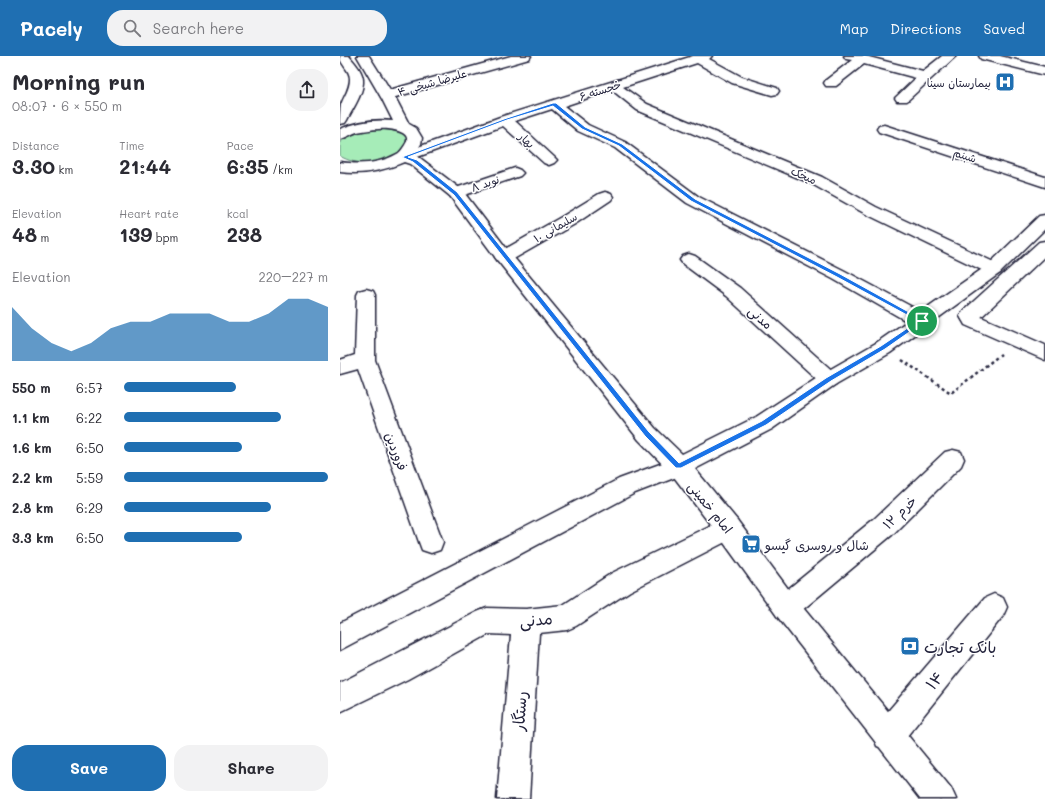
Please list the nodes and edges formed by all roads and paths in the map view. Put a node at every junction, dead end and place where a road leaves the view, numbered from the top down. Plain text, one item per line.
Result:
1 (343, 56) edge
2 (363, 56) edge
3 (525, 56) edge
4 (950, 56) edge
5 (985, 56) edge
6 (702, 57) edge
7 (856, 58) edge
8 (1045, 71) edge
9 (925, 76) junction
10 (831, 83) dead end
11 (613, 86) junction
12 (772, 91) dead end
13 (386, 95) junction
14 (902, 98) dead end
15 (554, 104) junction
16 (340, 120) edge
17 (506, 120) junction
18 (404, 127) junction
19 (884, 129) dead end
20 (340, 135) edge
21 (404, 157) junction
22 (549, 160) dead end
23 (340, 167) edge
24 (371, 168) junction
25 (515, 173) dead end
26 (340, 179) edge
27 (1045, 182) edge
28 (456, 194) junction
29 (605, 197) dead end
30 (1045, 220) edge
31 (1045, 246) edge
32 (504, 257) junction
33 (689, 260) dead end
34 (994, 269) junction
35 (366, 295) dead end
36 (922, 321) junction
37 (1018, 340) junction
38 (883, 348) junction
39 (1045, 352) edge
40 (365, 360) junction
41 (340, 368) edge
42 (829, 379) junction
43 (953, 459) dead end
44 (678, 466) junction
45 (728, 528) junction
46 (431, 542) dead end
47 (786, 607) junction
48 (994, 607) dead end
49 (526, 622) junction
50 (340, 637) edge
51 (340, 698) edge
52 (888, 735) junction
53 (513, 799) edge
54 (940, 799) edge

1 - 16 street
2 - 13 street
3 - 13 street, علیرضا شیخی ۴
4 - 9 street
5 - 8 street
6 - 11 street, خجسته ۶
6 - 12 street
7 - 9 street
7 - 10 street
9 - 14 street
11 - 15 street, خجسته ۶
11 - 34 street, میخک
13 - 18 street
15 - 17 street, خجسته ۶
15 - 36 street
17 - 21 street, خجسته ۶
17 - 22 street, بهار
18 - 20 street
18 - 21 street
19 - 27 street, شبنم
21 - 24 street, خجسته ۶
21 - 28 street, امام خمینی
23 - 24 street
24 - 26 street
25 - 28 street, نوید ۸
28 - 32 street, امام خمینی
29 - 32 street, سلیمانی ۱۰
30 - 34 street
31 - 37 street
32 - 44 street, امام خمینی
33 - 42 street, مدنی
34 - 36 street
35 - 40 street, فروردین
36 - 38 street
37 - 38 path
37 - 39 street
38 - 42 street
40 - 41 street
40 - 46 street, فروردین
42 - 44 street
43 - 47 street, خرم ۱۲
44 - 45 street, امام خمینی
44 - 50 street
45 - 47 street, امام خمینی
45 - 49 street, مدنی
47 - 52 street, امام خمینی
48 - 52 street, ۱۴
49 - 51 street, مدنی
49 - 53 street, رستگار
52 - 54 street, امام خمینی

